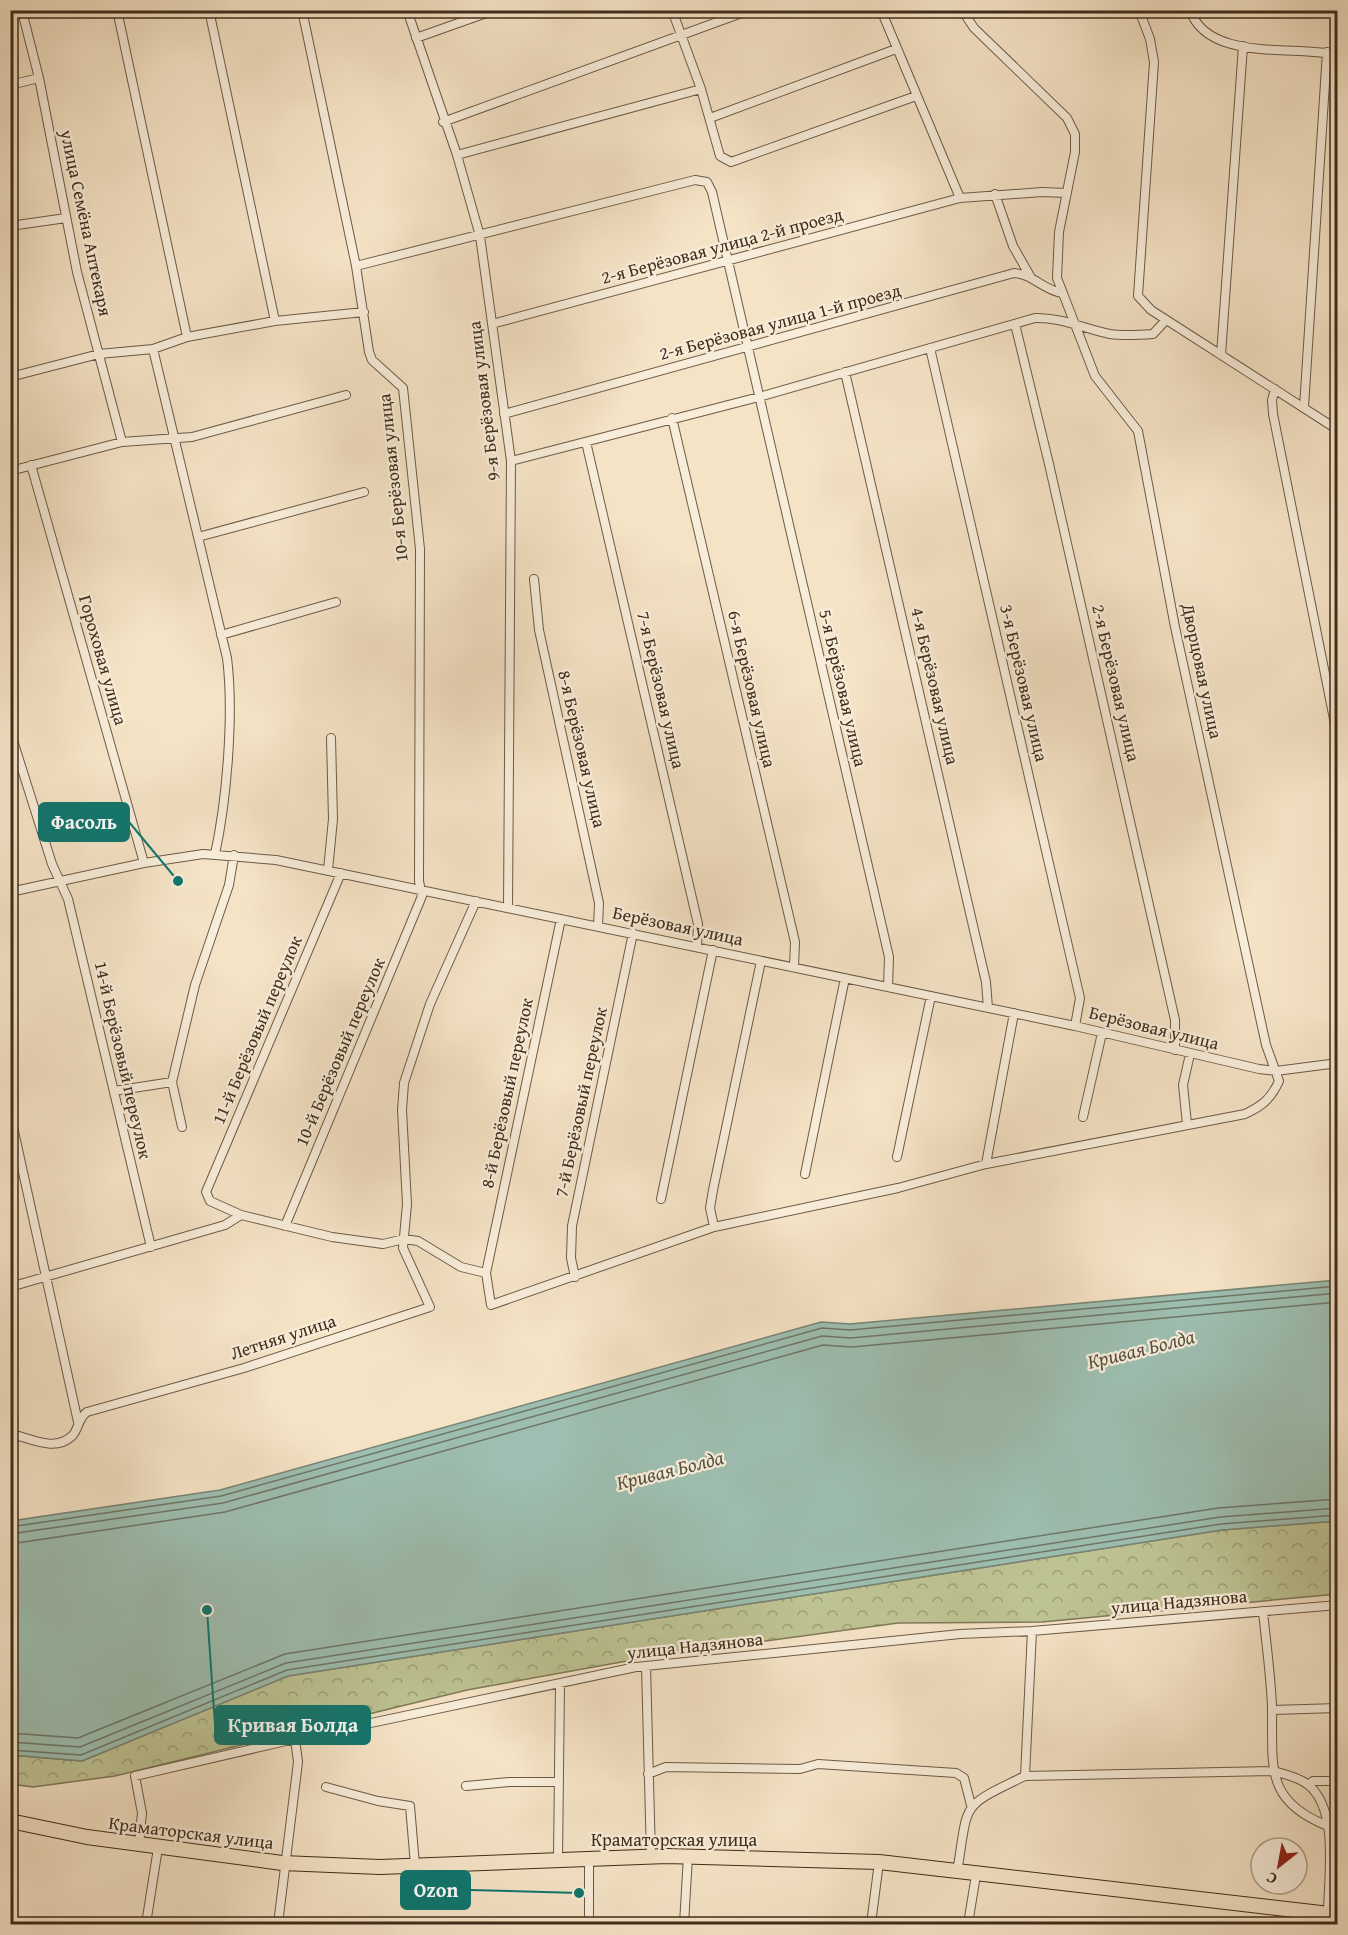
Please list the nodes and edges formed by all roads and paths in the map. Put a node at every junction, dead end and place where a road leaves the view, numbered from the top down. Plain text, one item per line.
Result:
1 (25, 10) edge
2 (117, 10) edge
3 (209, 10) edge
4 (302, 10) edge
5 (407, 10) edge
6 (495, 10) edge
7 (672, 10) edge
8 (750, 10) edge
9 (881, 10) edge
10 (962, 10) edge
11 (1139, 10) edge
12 (1190, 10) edge
13 (682, 34) junction
14 (416, 38) junction
15 (1242, 46) junction
16 (897, 49) junction
17 (1327, 52) junction
18 (1338, 55) edge
19 (39, 78) junction
20 (10, 85) edge
21 (701, 89) junction
22 (916, 96) junction
23 (710, 118) junction
24 (443, 122) junction
25 (457, 155) junction
26 (1067, 193) junction
27 (995, 194) junction
28 (960, 198) junction
29 (66, 218) junction
30 (10, 226) edge
31 (480, 236) junction
32 (728, 262) junction
33 (356, 266) junction
34 (1030, 276) junction
35 (1062, 293) junction
36 (364, 312) junction
37 (1166, 320) junction
38 (274, 321) junction
39 (492, 324) junction
40 (1015, 324) junction
41 (1074, 325) junction
42 (187, 337) junction
43 (747, 348) junction
44 (930, 348) junction
45 (153, 349) junction
46 (99, 354) junction
47 (1221, 355) junction
48 (845, 372) junction
49 (10, 377) edge
50 (1275, 389) junction
51 (346, 395) dead end
52 (759, 397) junction
53 (1304, 407) junction
54 (504, 414) junction
55 (672, 418) junction
56 (1338, 430) edge
57 (175, 438) junction
58 (122, 442) junction
59 (586, 442) junction
60 (511, 461) junction
61 (31, 465) junction
62 (10, 471) edge
63 (364, 492) dead end
64 (198, 537) junction
65 (534, 579) dead end
66 (336, 602) dead end
67 (221, 634) junction
68 (10, 731) edge
69 (331, 738) dead end
70 (1338, 739) edge
71 (215, 854) junction
72 (234, 855) junction
73 (144, 863) junction
74 (328, 870) junction
75 (341, 873) junction
76 (61, 882) junction
77 (422, 890) junction
78 (10, 892) edge
79 (476, 901) junction
80 (508, 908) junction
81 (561, 919) junction
82 (598, 926) junction
83 (633, 933) junction
84 (697, 947) junction
85 (713, 950) junction
86 (761, 961) junction
87 (794, 968) junction
88 (845, 978) junction
89 (888, 987) junction
90 (931, 996) junction
91 (988, 1008) junction
92 (1014, 1013) junction
93 (1075, 1026) junction
94 (1102, 1033) junction
95 (1175, 1050) junction
96 (1190, 1054) junction
97 (1338, 1063) edge
98 (1276, 1071) junction
99 (172, 1082) junction
100 (114, 1091) junction
101 (10, 1113) edge
102 (1083, 1117) dead end
103 (1187, 1124) junction
104 (182, 1127) dead end
105 (897, 1157) dead end
106 (986, 1164) junction
107 (805, 1174) dead end
108 (661, 1199) dead end
109 (241, 1215) junction
110 (285, 1226) junction
111 (714, 1227) junction
112 (404, 1239) junction
113 (151, 1247) junction
114 (486, 1273) junction
115 (575, 1277) junction
116 (46, 1278) junction
117 (10, 1287) edge
118 (78, 1422) junction
119 (10, 1434) edge
120 (1338, 1605) edge
121 (1263, 1611) junction
122 (1032, 1631) junction
123 (646, 1665) junction
124 (560, 1683) junction
125 (1338, 1708) edge
126 (1272, 1710) junction
127 (295, 1738) junction
128 (1273, 1771) junction
129 (648, 1774) junction
130 (1024, 1776) junction
131 (1338, 1781) edge
132 (559, 1782) junction
133 (1308, 1785) junction
134 (466, 1786) dead end
135 (326, 1787) dead end
136 (971, 1805) junction
137 (10, 1821) edge
138 (1328, 1826) junction
139 (139, 1845) junction
140 (158, 1848) junction
141 (651, 1856) junction
142 (688, 1856) junction
143 (589, 1858) junction
144 (558, 1859) junction
145 (879, 1862) junction
146 (286, 1863) junction
147 (415, 1865) junction
148 (957, 1872) junction
149 (976, 1875) junction
150 (1333, 1915) edge
151 (146, 1924) edge
152 (278, 1924) edge
153 (589, 1924) edge
154 (684, 1924) edge
155 (871, 1924) edge
156 (968, 1924) edge

1 - 19 street, улица Семёна Аптекаря
2 - 42 street
3 - 38 street
4 - 33 street, 10-я Берёзовая улица
5 - 14 street, 9-я Берёзовая улица
6 - 14 street
7 - 13 street
8 - 13 street
9 - 16 street
10 - 26 street, Дворцовая улица
11 - 37 street
12 - 15 street
13 - 21 street
13 - 24 street
14 - 24 street, 9-я Берёзовая улица
15 - 17 street
15 - 47 street
16 - 22 street
16 - 23 street
17 - 18 street
17 - 53 street
19 - 20 street
19 - 29 street, улица Семёна Аптекаря
21 - 23 street
21 - 25 street
22 - 23 street
22 - 28 street
24 - 25 street, 9-я Берёзовая улица
25 - 31 street, 9-я Берёзовая улица
26 - 27 street, 2-я Берёзовая улица 2-й проезд
26 - 35 street, Дворцовая улица
27 - 28 street, 2-я Берёзовая улица 2-й проезд
27 - 34 street
28 - 32 street, 2-я Берёзовая улица 2-й проезд
29 - 30 street
29 - 46 street, улица Семёна Аптекаря
31 - 32 street, 5-я Берёзовая улица
31 - 33 street
31 - 39 street, 9-я Берёзовая улица
32 - 39 street, 2-я Берёзовая улица 2-й проезд
32 - 43 street, 5-я Берёзовая улица
33 - 36 street, 10-я Берёзовая улица
34 - 35 street
34 - 43 street, 2-я Берёзовая улица 1-й проезд
35 - 41 street, Дворцовая улица
36 - 38 street
36 - 77 street, 10-я Берёзовая улица
37 - 41 street
37 - 47 street
38 - 42 street
39 - 54 street, 9-я Берёзовая улица
40 - 41 street
40 - 44 street
40 - 95 street, 2-я Берёзовая улица
41 - 98 street, Дворцовая улица
42 - 45 street
43 - 52 street, 5-я Берёзовая улица
43 - 54 street, 2-я Берёзовая улица 1-й проезд
44 - 48 street
44 - 93 street, 3-я Берёзовая улица
45 - 46 street
45 - 57 street
46 - 49 street
46 - 58 street, улица Семёна Аптекаря
47 - 50 street
48 - 52 street
48 - 91 street, 4-я Берёзовая улица
50 - 53 street
50 - 70 street
51 - 57 street
52 - 55 street
52 - 89 street, 5-я Берёзовая улица
53 - 56 street
54 - 60 street, 9-я Берёзовая улица
55 - 59 street
55 - 87 street, 6-я Берёзовая улица
57 - 58 street
57 - 64 street
58 - 61 street
59 - 60 street
59 - 84 street, 7-я Берёзовая улица
60 - 80 street, 9-я Берёзовая улица
61 - 62 street
61 - 73 street, Гороховая улица
63 - 64 street
64 - 67 street
65 - 82 street, 8-я Берёзовая улица
66 - 67 street
67 - 71 street
68 - 76 street, 14-й Берёзовый переулок
69 - 74 street
71 - 72 street, Берёзовая улица
71 - 73 street, Берёзовая улица
72 - 74 street, Берёзовая улица
72 - 99 street
73 - 76 street, Берёзовая улица
74 - 75 street, Берёзовая улица
75 - 77 street, Берёзовая улица
75 - 109 street, 11-й Берёзовый переулок
76 - 78 street, Берёзовая улица
76 - 100 street, 14-й Берёзовый переулок
77 - 79 street, Берёзовая улица
77 - 110 street, 10-й Берёзовый переулок
79 - 80 street, Берёзовая улица
79 - 112 street
80 - 81 street, Берёзовая улица
81 - 82 street, Берёзовая улица
81 - 114 street, 8-й Берёзовый переулок
82 - 83 street, Берёзовая улица
83 - 84 street, Берёзовая улица
83 - 115 street, 7-й Берёзовый переулок
84 - 85 street, Берёзовая улица
85 - 86 street, Берёзовая улица
85 - 108 street
86 - 87 street, Берёзовая улица
86 - 111 street
87 - 88 street, Берёзовая улица
88 - 89 street, Берёзовая улица
88 - 107 street
89 - 90 street, Берёзовая улица
90 - 91 street, Берёзовая улица
90 - 105 street
91 - 92 street, Берёзовая улица
92 - 93 street, Берёзовая улица
92 - 106 street
93 - 94 street, Берёзовая улица
94 - 95 street, Берёзовая улица
94 - 102 street
95 - 96 street, Берёзовая улица
96 - 98 street, Берёзовая улица
96 - 103 street
97 - 98 street, Берёзовая улица
98 - 103 street
99 - 100 street
99 - 104 street
100 - 113 street, 14-й Берёзовый переулок
101 - 116 street
103 - 106 street
106 - 111 street
109 - 110 street
109 - 113 street
110 - 112 street
111 - 115 street
112 - 114 street
112 - 118 street, Летняя улица
113 - 116 street
114 - 115 street
116 - 117 street
116 - 118 street
118 - 119 street
120 - 121 street, улица Надзянова
121 - 122 street, улица Надзянова
121 - 126 street
122 - 123 street, улица Надзянова
122 - 130 street
123 - 124 street, улица Надзянова
123 - 129 street
124 - 127 street, улица Надзянова
124 - 132 street
125 - 126 street
126 - 128 street
127 - 139 street, улица Надзянова
127 - 146 street
128 - 130 street
128 - 133 street
128 - 138 street
129 - 136 street
129 - 141 street
130 - 136 street
131 - 133 street
132 - 134 street
132 - 144 street
133 - 138 street
135 - 147 street
136 - 148 street
137 - 139 main road, Краматорская улица
138 - 150 street
139 - 140 main road, Краматорская улица
140 - 146 main road, Краматорская улица
140 - 151 street
141 - 142 main road, Краматорская улица
141 - 143 main road, Краматорская улица
142 - 145 main road, Краматорская улица
142 - 154 street
143 - 144 main road, Краматорская улица
143 - 153 street
144 - 147 main road, Краматорская улица
145 - 148 main road, Краматорская улица
145 - 155 street
146 - 147 main road, Краматорская улица
146 - 152 street
148 - 149 main road, Краматорская улица
149 - 150 main road, Краматорская улица
149 - 156 street

